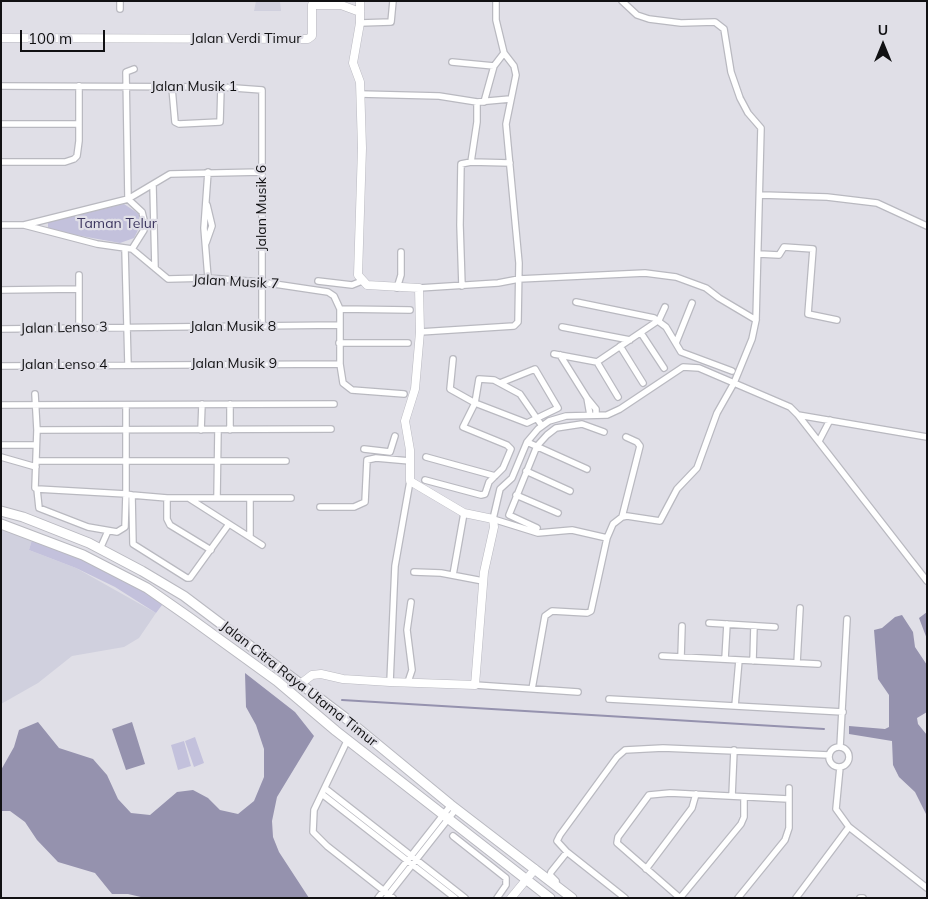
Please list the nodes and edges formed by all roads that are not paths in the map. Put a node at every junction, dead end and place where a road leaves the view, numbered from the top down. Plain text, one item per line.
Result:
1 (120, 1) edge
2 (360, 1) edge
3 (393, 1) edge
4 (496, 1) edge
5 (622, 1) edge
6 (120, 9) dead end
7 (360, 12) junction
8 (360, 23) junction
9 (1, 38) edge
10 (504, 53) junction
11 (452, 62) dead end
12 (494, 66) junction
13 (134, 69) dead end
14 (1, 86) edge
15 (79, 86) junction
16 (127, 87) junction
17 (221, 87) junction
18 (172, 88) junction
19 (262, 90) joint
20 (360, 94) junction
21 (510, 100) junction
22 (477, 102) junction
23 (484, 102) junction
24 (1, 124) edge
25 (79, 124) junction
26 (1, 162) edge
27 (471, 162) junction
28 (510, 163) junction
29 (208, 172) junction
30 (262, 172) junction
31 (153, 186) junction
32 (761, 195) junction
33 (128, 199) junction
34 (1, 225) edge
35 (24, 225) junction
36 (927, 226) edge
37 (125, 249) junction
38 (132, 249) junction
39 (402, 252) dead end
40 (759, 254) junction
41 (155, 268) junction
42 (79, 276) dead end
43 (208, 278) junction
44 (518, 279) junction
45 (318, 281) dead end
46 (262, 282) junction
47 (362, 282) junction
48 (462, 286) junction
49 (397, 288) junction
50 (419, 288) junction
51 (78, 289) junction
52 (1, 290) edge
53 (576, 302) dead end
54 (692, 303) dead end
55 (665, 306) dead end
56 (340, 309) junction
57 (410, 310) dead end
58 (659, 320) junction
59 (756, 320) junction
60 (837, 320) dead end
61 (339, 325) junction
62 (127, 326) junction
63 (79, 327) junction
64 (262, 327) junction
65 (562, 327) dead end
66 (1, 329) edge
67 (420, 332) junction
68 (641, 333) junction
69 (630, 340) junction
70 (339, 343) junction
71 (408, 343) dead end
72 (676, 343) junction
73 (620, 346) junction
74 (453, 358) dead end
75 (597, 362) junction
76 (340, 364) junction
77 (128, 365) junction
78 (1, 366) edge
79 (664, 368) dead end
80 (732, 371) dead end
81 (500, 383) junction
82 (643, 383) dead end
83 (734, 383) junction
84 (35, 394) dead end
85 (404, 394) dead end
86 (618, 397) dead end
87 (474, 403) junction
88 (36, 404) junction
89 (202, 404) junction
90 (230, 404) junction
91 (334, 404) dead end
92 (1, 405) edge
93 (126, 405) junction
94 (798, 414) junction
95 (593, 415) junction
96 (537, 418) junction
97 (830, 420) junction
98 (542, 426) junction
99 (331, 429) dead end
100 (37, 430) junction
101 (201, 430) junction
102 (218, 430) junction
103 (230, 430) junction
104 (126, 431) junction
105 (604, 432) dead end
106 (408, 436) junction
107 (626, 437) dead end
108 (927, 437) edge
109 (818, 441) junction
110 (527, 442) junction
111 (36, 445) junction
112 (1, 446) edge
113 (537, 446) junction
114 (364, 449) dead end
115 (1, 457) edge
116 (426, 457) dead end
117 (126, 460) junction
118 (217, 461) junction
119 (286, 461) dead end
120 (410, 461) junction
121 (36, 464) junction
122 (587, 469) dead end
123 (526, 471) junction
124 (495, 476) junction
125 (425, 480) dead end
126 (410, 481) junction
127 (37, 489) junction
128 (570, 491) dead end
129 (516, 494) junction
130 (129, 495) junction
131 (167, 498) junction
132 (188, 498) junction
133 (217, 498) junction
134 (250, 498) junction
135 (291, 498) dead end
136 (320, 507) dead end
137 (1, 511) edge
138 (464, 513) junction
139 (558, 513) dead end
140 (622, 517) junction
141 (493, 519) junction
142 (1, 524) edge
143 (229, 524) junction
144 (537, 528) dead end
145 (108, 531) junction
146 (250, 537) junction
147 (607, 538) junction
148 (262, 545) dead end
149 (100, 549) junction
150 (211, 550) junction
151 (414, 572) dead end
152 (453, 575) junction
153 (927, 581) edge
154 (484, 582) junction
155 (410, 602) dead end
156 (800, 608) dead end
157 (848, 619) dead end
158 (709, 623) dead end
159 (727, 624) junction
160 (682, 626) dead end
161 (754, 626) junction
162 (775, 627) dead end
163 (232, 633) junction
164 (224, 643) junction
165 (662, 656) dead end
166 (680, 657) junction
167 (725, 659) junction
168 (739, 660) junction
169 (753, 660) junction
170 (797, 663) junction
171 (818, 664) dead end
172 (390, 682) junction
173 (408, 682) junction
174 (299, 685) junction
175 (475, 685) junction
176 (532, 689) junction
177 (578, 692) dead end
178 (608, 699) dead end
179 (735, 706) junction
180 (842, 712) junction
181 (348, 739) junction
182 (840, 747) junction
183 (734, 750) junction
184 (390, 755) junction
185 (829, 755) junction
186 (382, 766) junction
187 (840, 766) junction
188 (789, 788) dead end
189 (324, 791) junction
190 (696, 794) junction
191 (732, 796) junction
192 (744, 797) junction
193 (788, 799) junction
194 (454, 807) junction
195 (447, 816) junction
196 (849, 828) junction
197 (453, 836) dead end
198 (566, 852) junction
199 (412, 860) junction
200 (535, 869) junction
201 (646, 869) junction
202 (526, 879) junction
203 (927, 888) edge
204 (388, 895) edge
205 (378, 898) edge
206 (455, 898) edge
207 (465, 898) edge
208 (497, 898) edge
209 (511, 898) edge
210 (550, 898) edge
211 (572, 898) edge
212 (577, 898) edge
213 (625, 898) edge
214 (680, 898) edge
215 (738, 898) edge
216 (796, 898) edge

1 - 6 street
2 - 7 street
3 - 8 street
4 - 10 street
5 - 32 street
7 - 8 street
7 - 9 street, Jalan Verdi Timur
8 - 20 street
10 - 12 street
10 - 21 street
11 - 12 street
12 - 23 street
13 - 16 street
14 - 15 street, Jalan Musik 1
15 - 16 street, Jalan Musik 1
15 - 25 street
16 - 18 street, Jalan Musik 1
16 - 33 street
17 - 18 street, Jalan Musik 1
17 - 18 street
17 - 19 street, Jalan Musik 1
19 - 30 street, Jalan Musik 6
20 - 22 street
20 - 47 street
21 - 23 street
21 - 28 street
22 - 23 street
22 - 27 street
24 - 25 street
25 - 26 street
27 - 28 street
27 - 48 street
28 - 44 street
29 - 30 street
29 - 31 street
29 - 43 street
30 - 46 street, Jalan Musik 6
31 - 33 street
31 - 41 street
32 - 36 street
32 - 40 street
33 - 35 street
33 - 38 street
34 - 35 street
35 - 37 street
37 - 38 street
37 - 62 street
38 - 41 street, Jalan Musik 7
39 - 49 street
40 - 59 street
40 - 60 street
41 - 43 street, Jalan Musik 7
42 - 51 street
43 - 46 street, Jalan Musik 7
44 - 48 street
44 - 59 street
44 - 67 street
45 - 47 street
46 - 56 street, Jalan Musik 7
46 - 64 street, Jalan Musik 6
47 - 49 street
48 - 50 street
49 - 50 street
50 - 67 street
51 - 52 street
51 - 63 street
53 - 58 street
54 - 72 street
55 - 58 street
56 - 57 street
56 - 61 street
58 - 68 street
58 - 72 street
59 - 83 street
61 - 64 street, Jalan Musik 8
61 - 70 street
62 - 63 street, Jalan Lenso 3
62 - 64 street, Jalan Musik 8
62 - 77 street
63 - 66 street, Jalan Lenso 3
65 - 69 street
67 - 106 street
68 - 69 street
68 - 79 street
69 - 73 street
70 - 71 street
70 - 76 street
72 - 80 street
73 - 75 street
73 - 82 street
74 - 87 street
75 - 86 street
75 - 95 street
76 - 77 street, Jalan Musik 9
76 - 85 street
77 - 78 street, Jalan Lenso 4
81 - 87 street
81 - 96 street
81 - 96 street
83 - 94 street
83 - 95 street
83 - 140 street
84 - 88 street
87 - 96 street
87 - 124 street
88 - 92 street
88 - 93 street
88 - 100 street
89 - 90 street
89 - 93 street
89 - 101 street
90 - 91 street
90 - 103 street
93 - 104 street
94 - 97 street
94 - 109 street
95 - 98 street
96 - 98 street
97 - 108 street
97 - 109 street
98 - 110 street
99 - 103 street
100 - 104 street
100 - 111 street
101 - 102 street
101 - 104 street
102 - 103 street
102 - 118 street
104 - 117 street
105 - 113 street
106 - 114 street
106 - 120 street
107 - 140 street
109 - 153 street
110 - 113 street
110 - 141 street
111 - 112 street
111 - 121 street
113 - 122 street
113 - 123 street
115 - 121 street
116 - 124 street
117 - 118 street
117 - 121 street
117 - 130 street
118 - 119 street
118 - 133 street
120 - 126 street
120 - 136 street
121 - 127 street
123 - 128 street
123 - 129 street
124 - 125 street
126 - 138 street
126 - 172 street
127 - 130 street
127 - 145 street
129 - 139 street
129 - 144 street
130 - 131 street
130 - 145 street
130 - 150 street
131 - 132 street
131 - 150 street
132 - 133 street
132 - 143 street
133 - 134 street
134 - 135 street
134 - 146 street
137 - 149 main road, Jalan Citra Raya Utama Timur
138 - 141 street
138 - 152 street
140 - 147 street
141 - 147 street
141 - 154 street
142 - 164 main road, Jalan Citra Raya Utama Timur
143 - 146 street
143 - 150 street
145 - 149 street
146 - 148 street
147 - 176 street
149 - 163 main road, Jalan Citra Raya Utama Timur
151 - 152 street
152 - 154 street
154 - 175 street
155 - 173 street
156 - 170 street
157 - 180 street
158 - 159 street
159 - 161 street
159 - 167 street
160 - 166 street
161 - 162 street
161 - 169 street
163 - 164 main road
163 - 174 main road, Jalan Citra Raya Utama Timur
164 - 181 main road, Jalan Citra Raya Utama Timur
165 - 166 street
166 - 167 street
167 - 168 street
168 - 169 street
168 - 179 street
169 - 170 street
170 - 171 street
172 - 173 street
172 - 174 street
173 - 175 street
174 - 184 main road, Jalan Citra Raya Utama Timur
175 - 176 street
176 - 177 street
178 - 179 street
179 - 180 street
180 - 182 street
181 - 186 main road, Jalan Citra Raya Utama Timur
181 - 189 street
182 - 185 street
182 - 187 street
183 - 185 street
183 - 191 street
183 - 198 street
184 - 186 main road
184 - 194 main road, Jalan Citra Raya Utama Timur
185 - 187 street
186 - 195 main road, Jalan Citra Raya Utama Timur
187 - 196 street
188 - 193 street
189 - 199 street
189 - 204 street
190 - 191 street
190 - 201 street
190 - 201 street
191 - 192 street
192 - 193 street
192 - 214 street
193 - 215 street
194 - 195 street
194 - 200 main road, Jalan Citra Raya Utama Timur
195 - 199 street
195 - 202 main road, Jalan Citra Raya Utama Timur
196 - 203 street
196 - 216 street
197 - 208 street
198 - 212 street
198 - 213 street
199 - 204 street
199 - 206 street
199 - 207 street
200 - 202 street
200 - 211 main road, Jalan Citra Raya Utama Timur
201 - 214 street
202 - 209 street
202 - 210 main road, Jalan Citra Raya Utama Timur
204 - 205 street

